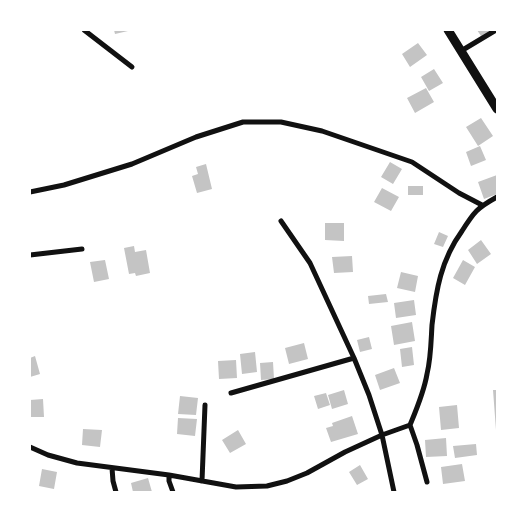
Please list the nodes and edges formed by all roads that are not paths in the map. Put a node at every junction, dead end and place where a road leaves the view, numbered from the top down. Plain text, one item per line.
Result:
1 (84, 30) edge
2 (448, 30) edge
3 (496, 30) edge
4 (460, 51) junction
5 (132, 67) dead end
6 (497, 109) edge
7 (30, 192) edge
8 (497, 197) edge
9 (482, 205) junction
10 (281, 221) dead end
11 (82, 249) dead end
12 (30, 255) edge
13 (354, 358) junction
14 (232, 393) dead end
15 (204, 405) dead end
16 (410, 425) junction
17 (382, 435) junction
18 (30, 447) edge
19 (112, 468) junction
20 (170, 475) junction
21 (202, 481) junction
22 (427, 482) dead end
23 (267, 489) edge
24 (116, 492) edge
25 (173, 492) edge
26 (394, 492) edge

1 - 5 street
2 - 4 main road
3 - 4 street
4 - 6 main road
7 - 9 street
8 - 9 street
9 - 16 street
10 - 13 street
11 - 12 street
13 - 14 street
13 - 17 street
15 - 21 street
16 - 17 street
16 - 22 street
17 - 23 street
17 - 26 street
18 - 19 street
19 - 20 street
19 - 24 street
20 - 21 street
20 - 25 street
21 - 23 street

